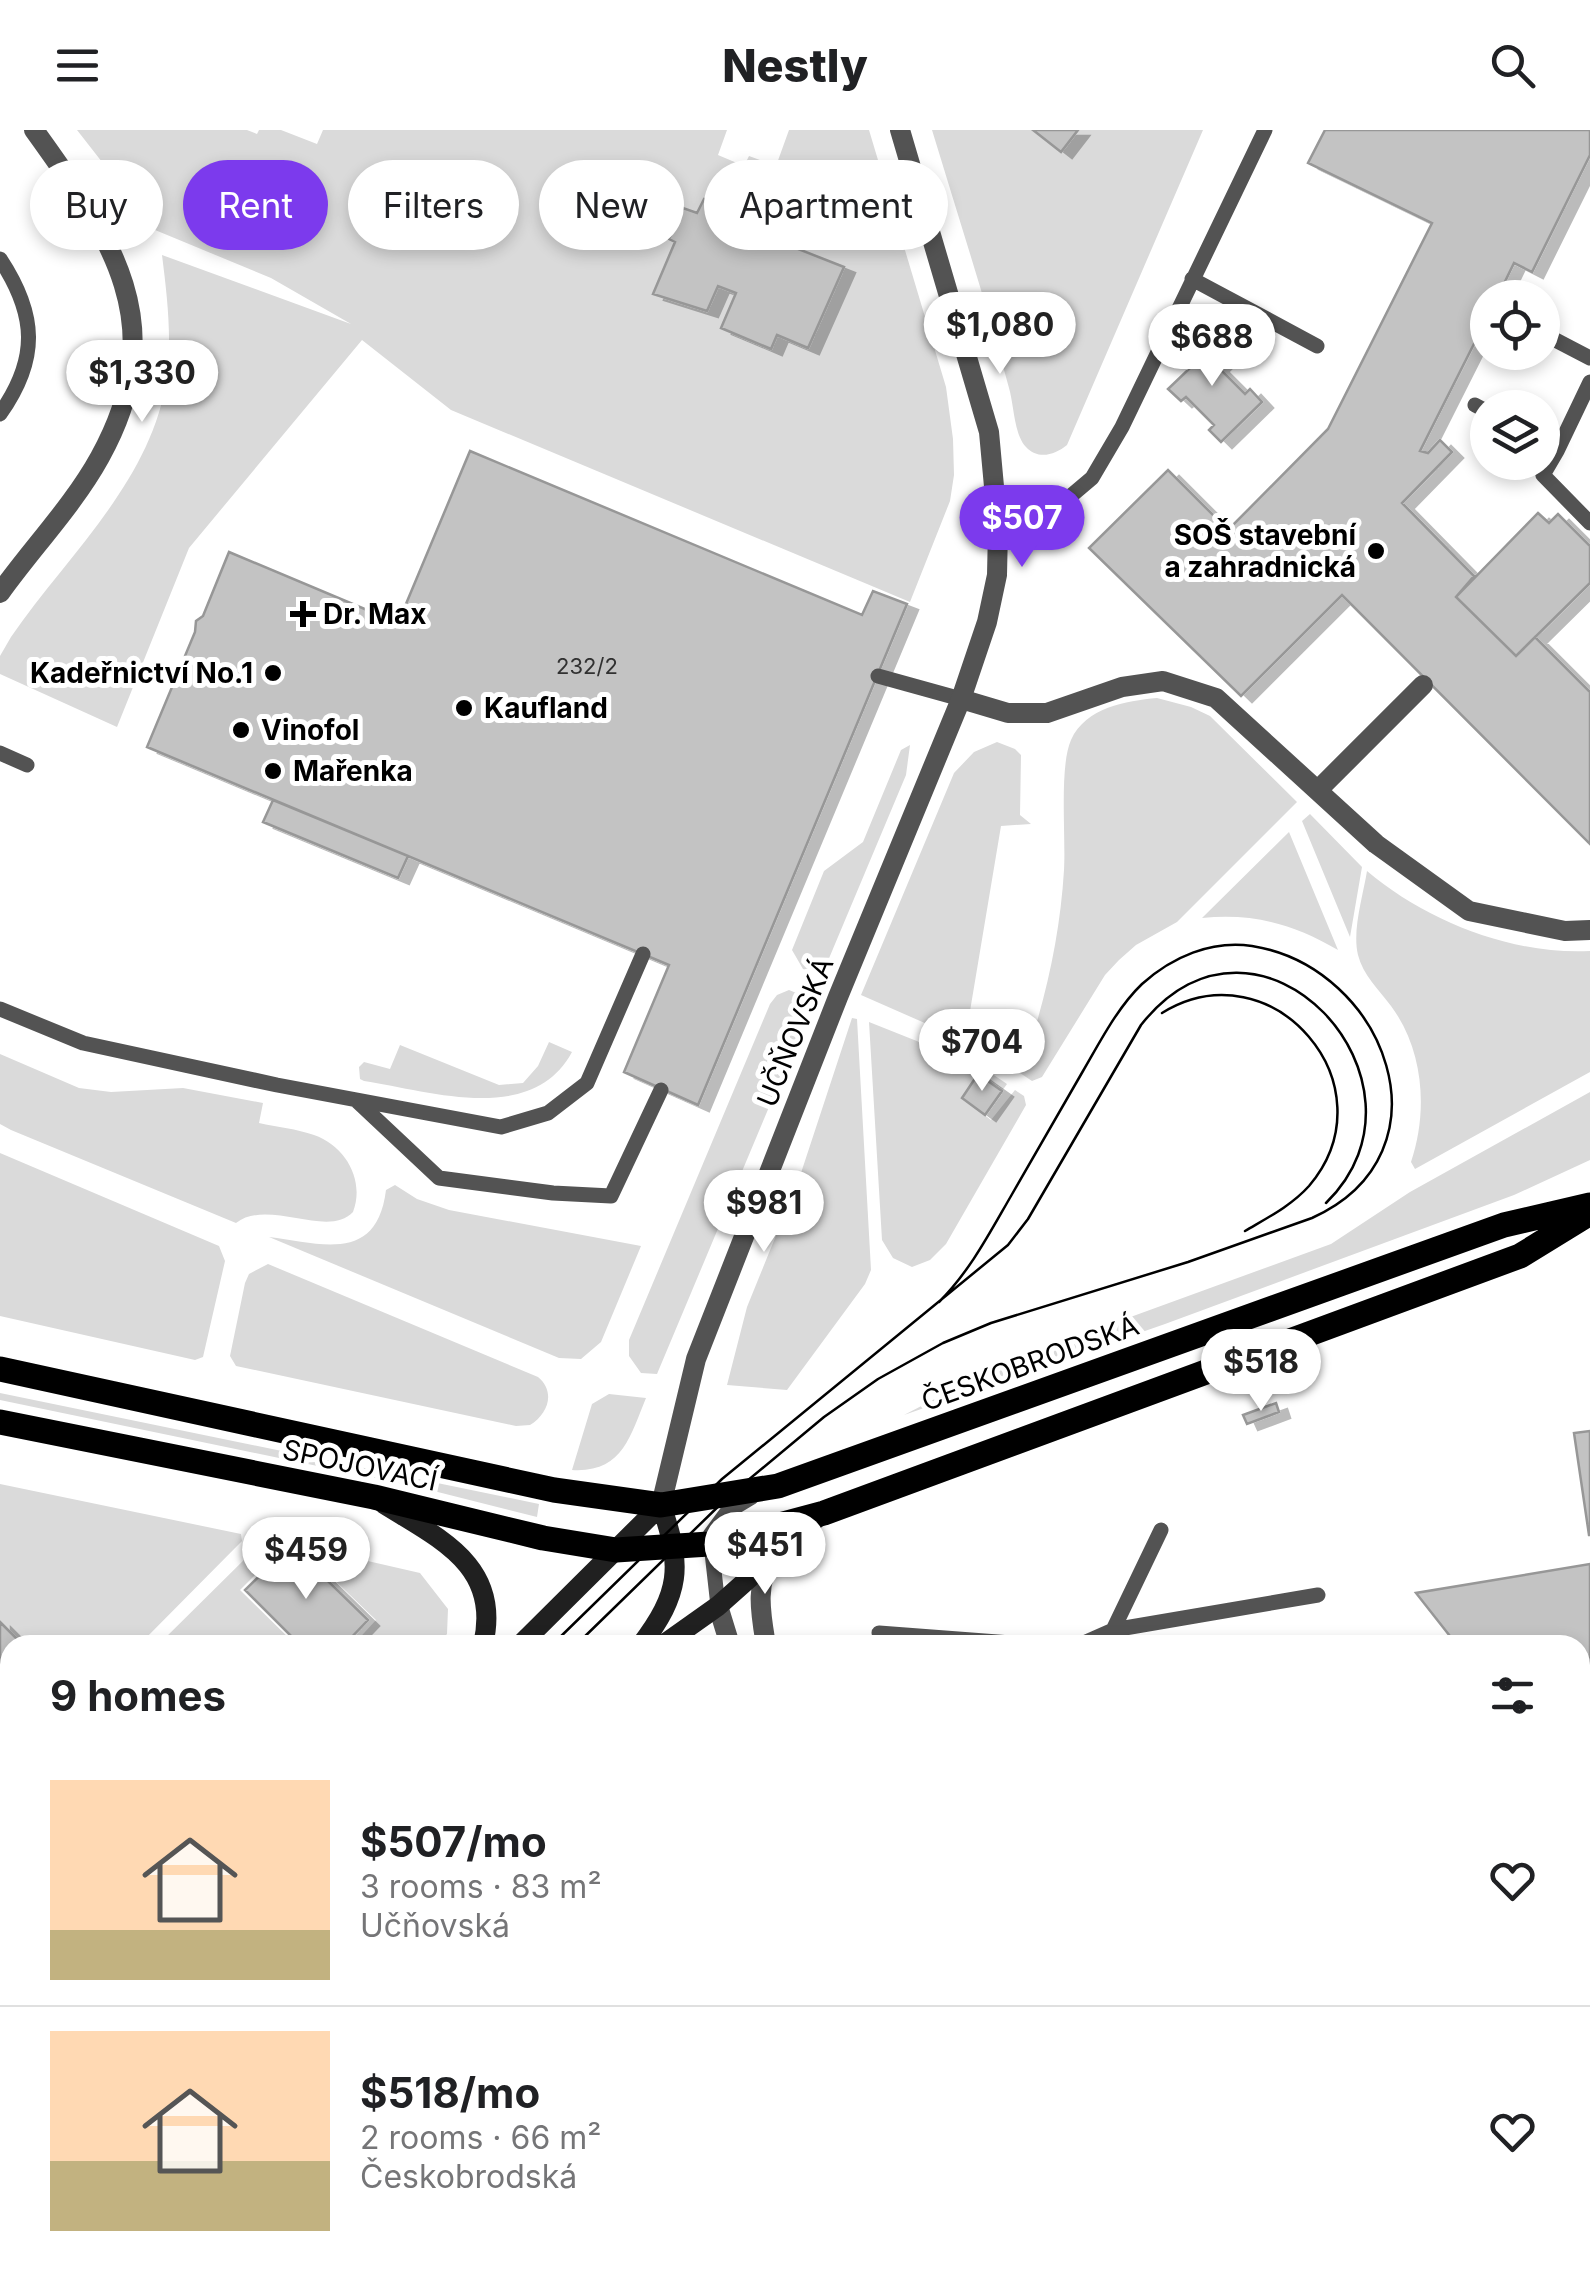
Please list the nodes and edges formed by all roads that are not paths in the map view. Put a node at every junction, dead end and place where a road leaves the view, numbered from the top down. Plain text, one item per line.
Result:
1 (34, 130) edge
2 (900, 130) edge
3 (1265, 130) edge
4 (0, 258) edge
5 (1192, 279) junction
6 (1560, 342) edge
7 (1317, 346) dead end
8 (1590, 358) edge
9 (1590, 382) edge
10 (0, 414) edge
11 (1560, 431) edge
12 (1549, 480) edge
13 (997, 520) junction
14 (1590, 523) edge
15 (2, 585) edge
16 (878, 676) dead end
17 (1423, 685) dead end
18 (961, 699) junction
19 (0, 753) edge
20 (28, 765) dead end
21 (1318, 790) junction
22 (1590, 930) edge
23 (643, 954) dead end
24 (0, 1009) edge
25 (661, 1090) dead end
26 (358, 1101) junction
27 (1590, 1205) edge
28 (1590, 1213) edge
29 (0, 1368) edge
30 (0, 1422) edge
31 (778, 1486) junction
32 (374, 1498) junction
33 (661, 1505) junction
34 (824, 1513) junction
35 (1161, 1530) dead end
36 (709, 1544) junction
37 (674, 1548) junction
38 (616, 1550) junction
39 (778, 1551) junction
40 (1318, 1595) dead end
41 (718, 1606) junction
42 (1113, 1630) junction
43 (880, 1633) dead end
44 (485, 1635) edge
45 (530, 1635) edge
46 (648, 1635) edge
47 (676, 1635) edge
48 (727, 1635) edge
49 (765, 1635) edge
50 (906, 1635) edge
51 (1102, 1635) edge

1 - 15 street
2 - 13 street, UČŇOVSKÁ
3 - 5 lane
4 - 10 lane
5 - 7 lane
5 - 13 lane
6 - 8 lane
9 - 11 lane
12 - 14 lane
13 - 18 street, UČŇOVSKÁ
16 - 18 lane
17 - 21 street
18 - 21 street
18 - 33 street, UČŇOVSKÁ
19 - 20 lane
21 - 22 street
23 - 26 lane
24 - 26 lane
25 - 26 lane
27 - 31 main road, ČESKOBRODSKÁ
28 - 34 main road
29 - 33 main road, SPOJOVACÍ
30 - 32 main road, SPOJOVACÍ
31 - 33 main road, ČESKOBRODSKÁ
31 - 36 lane
32 - 38 main road, SPOJOVACÍ
32 - 44 main road
33 - 37 main road
33 - 38 main road
34 - 36 main road
34 - 39 main road
35 - 42 lane
36 - 37 main road, SPOJOVACÍ
36 - 41 lane
37 - 38 main road, SPOJOVACÍ
37 - 46 main road
38 - 45 main road
39 - 41 main road
39 - 49 street
40 - 42 lane
41 - 47 main road
41 - 48 street
42 - 51 lane
43 - 50 lane

